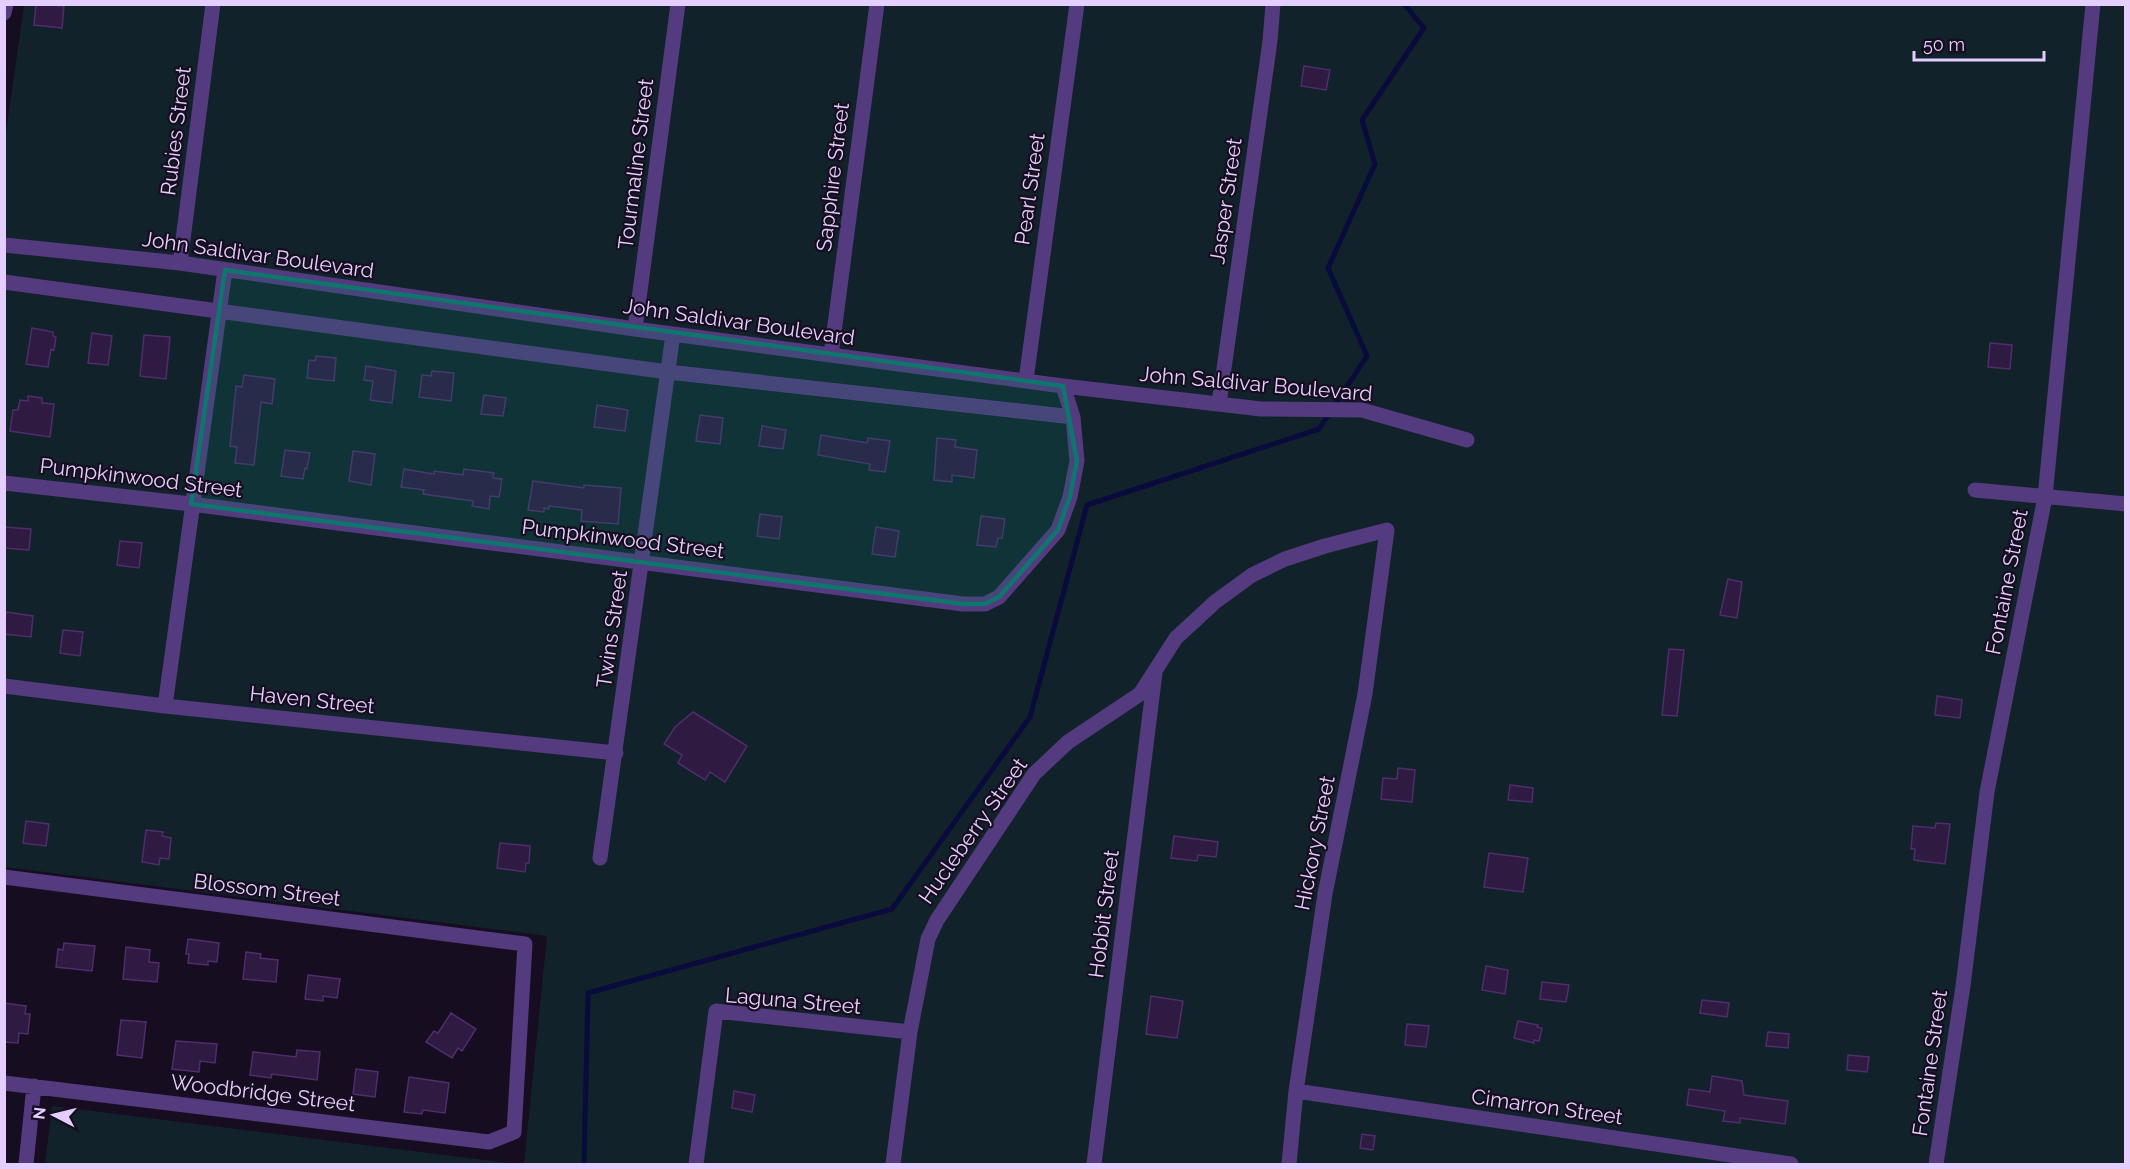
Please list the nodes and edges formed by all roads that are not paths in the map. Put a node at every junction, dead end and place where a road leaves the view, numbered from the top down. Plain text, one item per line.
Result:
1 (6, 4) edge
2 (213, 4) edge
3 (678, 4) edge
4 (877, 4) edge
5 (1077, 4) edge
6 (1273, 4) edge
7 (2093, 4) edge
8 (4, 14) edge
9 (4, 245) edge
10 (180, 263) junction
11 (225, 270) junction
12 (4, 282) edge
13 (219, 311) junction
14 (635, 329) junction
15 (673, 334) junction
16 (831, 355) junction
17 (668, 372) junction
18 (1026, 380) junction
19 (1064, 386) junction
20 (1219, 404) junction
21 (1073, 417) junction
22 (1467, 440) dead end
23 (4, 483) edge
24 (1975, 490) dead end
25 (2045, 497) junction
26 (191, 504) junction
27 (2126, 504) edge
28 (1387, 530) joint
29 (642, 562) junction
30 (1156, 668) junction
31 (4, 686) edge
32 (165, 706) junction
33 (616, 753) junction
34 (600, 858) dead end
35 (4, 877) edge
36 (910, 1032) junction
37 (4, 1083) edge
38 (34, 1086) junction
39 (1296, 1091) junction
40 (514, 1132) joint
41 (26, 1164) edge
42 (696, 1164) edge
43 (892, 1164) edge
44 (1094, 1164) edge
45 (1288, 1164) edge
46 (1791, 1164) edge
47 (1936, 1164) edge

1 - 8 street
2 - 10 street, Rubies Street
3 - 14 street, Tourmaline Street
4 - 16 street, Sapphire Street
5 - 18 street, Pearl Street
6 - 20 street, Jasper Street
7 - 25 street, Fontaine Street
9 - 10 street, John Saldivar Boulevard
10 - 11 street, John Saldivar Boulevard
11 - 13 street
11 - 14 street, John Saldivar Boulevard
12 - 13 street
13 - 17 street
13 - 26 street
14 - 15 street, John Saldivar Boulevard
15 - 16 street, John Saldivar Boulevard
15 - 17 street, Twins Street
16 - 18 street, John Saldivar Boulevard
17 - 21 street
17 - 29 street, Twins Street
18 - 19 street, John Saldivar Boulevard
19 - 20 street, John Saldivar Boulevard
19 - 21 street, Pumpkinwood Street
20 - 22 street, John Saldivar Boulevard
21 - 29 street, Pumpkinwood Street
23 - 26 street, Pumpkinwood Street
24 - 25 street
25 - 27 street
25 - 47 street, Fontaine Street
26 - 29 street, Pumpkinwood Street
26 - 32 street
28 - 30 street, Hucleberry Street
28 - 39 street, Hickory Street
29 - 33 street, Twins Street
30 - 36 street, Hucleberry Street
30 - 44 street, Hobbit Street
31 - 32 street, Haven Street
32 - 33 street, Haven Street
33 - 34 street, Twins Street
35 - 40 street, Blossom Street
36 - 42 street, Laguna Street
36 - 43 street, Hucleberry Street
37 - 38 street, Woodbridge Street
38 - 40 street, Woodbridge Street
38 - 41 street
39 - 45 street, Hickory Street
39 - 46 street, Cimarron Street

